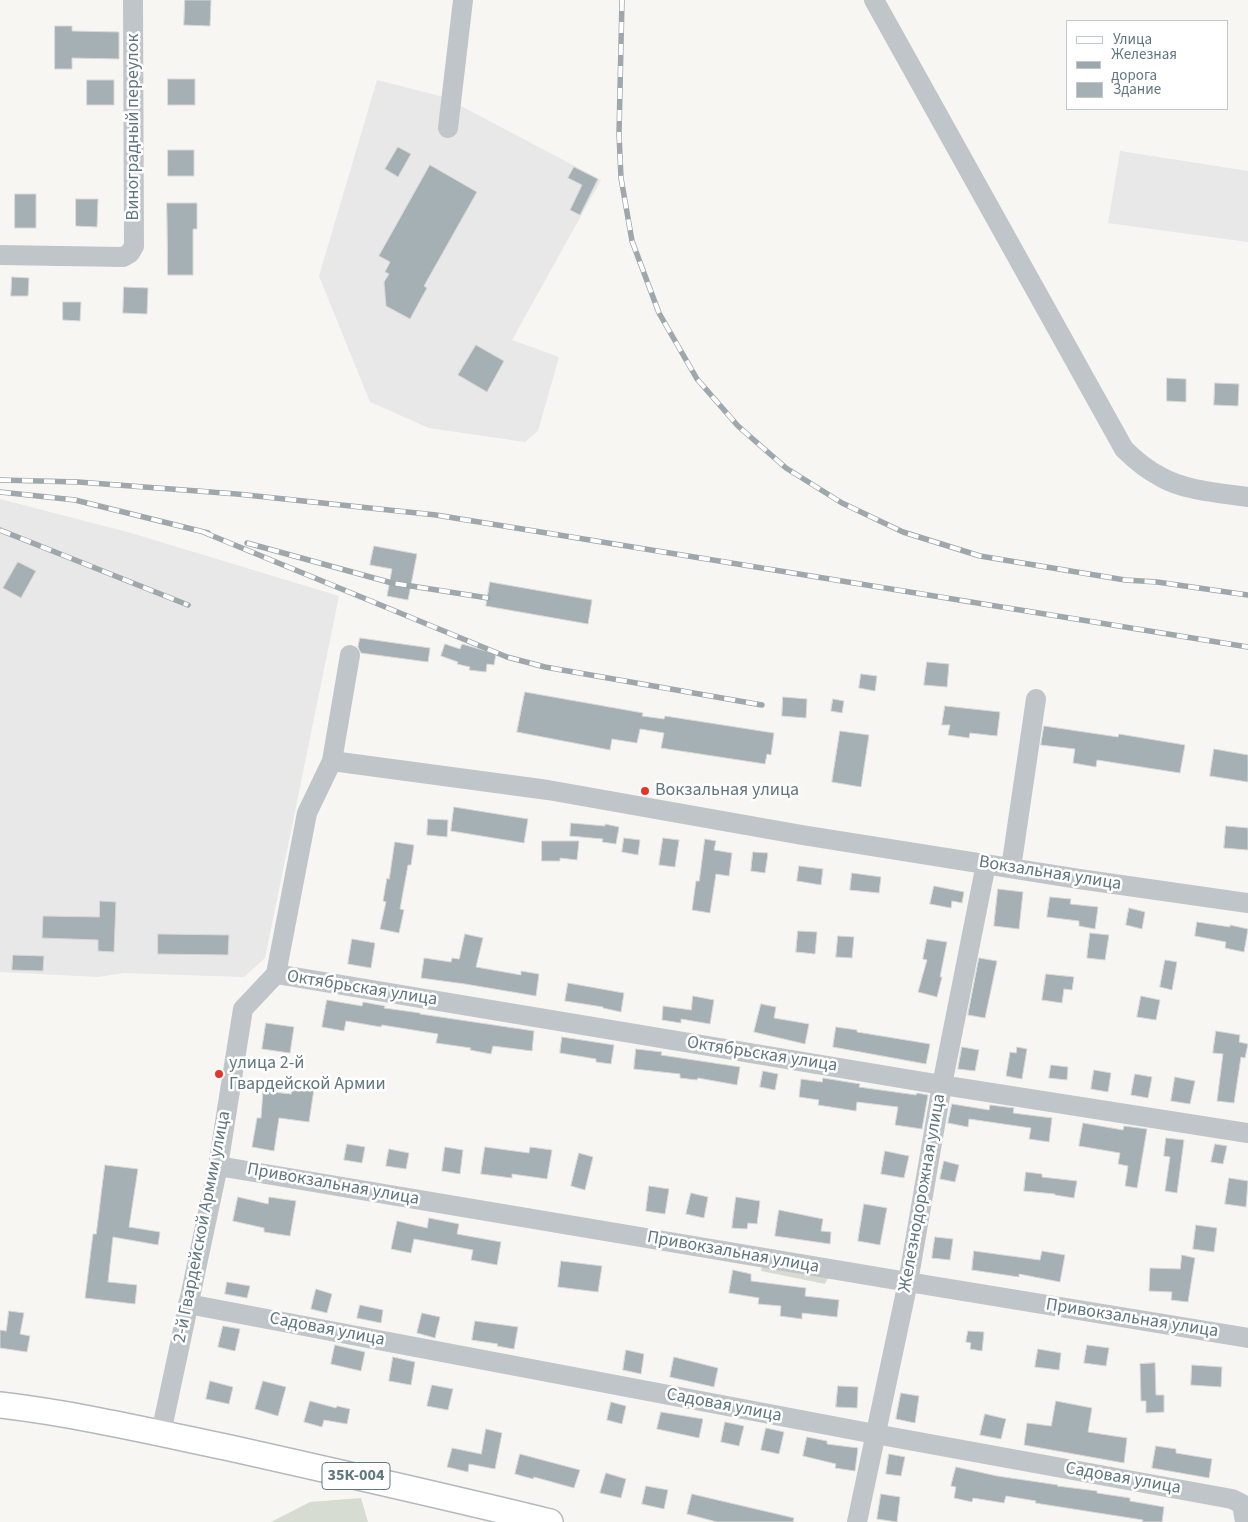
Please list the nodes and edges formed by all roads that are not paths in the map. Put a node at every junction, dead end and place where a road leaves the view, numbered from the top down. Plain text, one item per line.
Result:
1 (133, 0) edge
2 (463, 0) edge
3 (874, 0) edge
4 (448, 128) dead end
5 (0, 255) edge
6 (1248, 497) edge
7 (350, 655) dead end
8 (1036, 699) dead end
9 (332, 760) junction
10 (986, 864) junction
11 (1010, 868) junction
12 (1248, 903) edge
13 (276, 974) junction
14 (942, 1085) junction
15 (1248, 1133) edge
16 (218, 1166) junction
17 (908, 1282) junction
18 (188, 1304) junction
19 (1248, 1338) edge
20 (0, 1404) edge
21 (161, 1434) junction
22 (876, 1434) junction
23 (550, 1522) edge
24 (857, 1522) edge
25 (1245, 1522) edge

1 - 5 street, Виноградный переулок
2 - 4 street
3 - 6 street
7 - 9 street
8 - 11 street
9 - 10 street, Вокзальная улица
9 - 13 street
10 - 11 street, Вокзальная улица
10 - 14 street, Железнодорожная улица
11 - 12 street, Вокзальная улица
13 - 14 street, Октябрьская улица
13 - 16 street, 2-й Гвардейской Армии улица
14 - 15 street, Октябрьская улица
14 - 17 street, Железнодорожная улица
16 - 17 street, Привокзальная улица
16 - 18 street, 2-й Гвардейской Армии улица
17 - 19 street, Привокзальная улица
17 - 22 street, Железнодорожная улица
18 - 21 street, 2-й Гвардейской Армии улица
18 - 22 street, Садовая улица
20 - 21 main road, 35К-004
21 - 23 main road, 35К-004
22 - 24 street, Железнодорожная улица
22 - 25 street, Садовая улица

